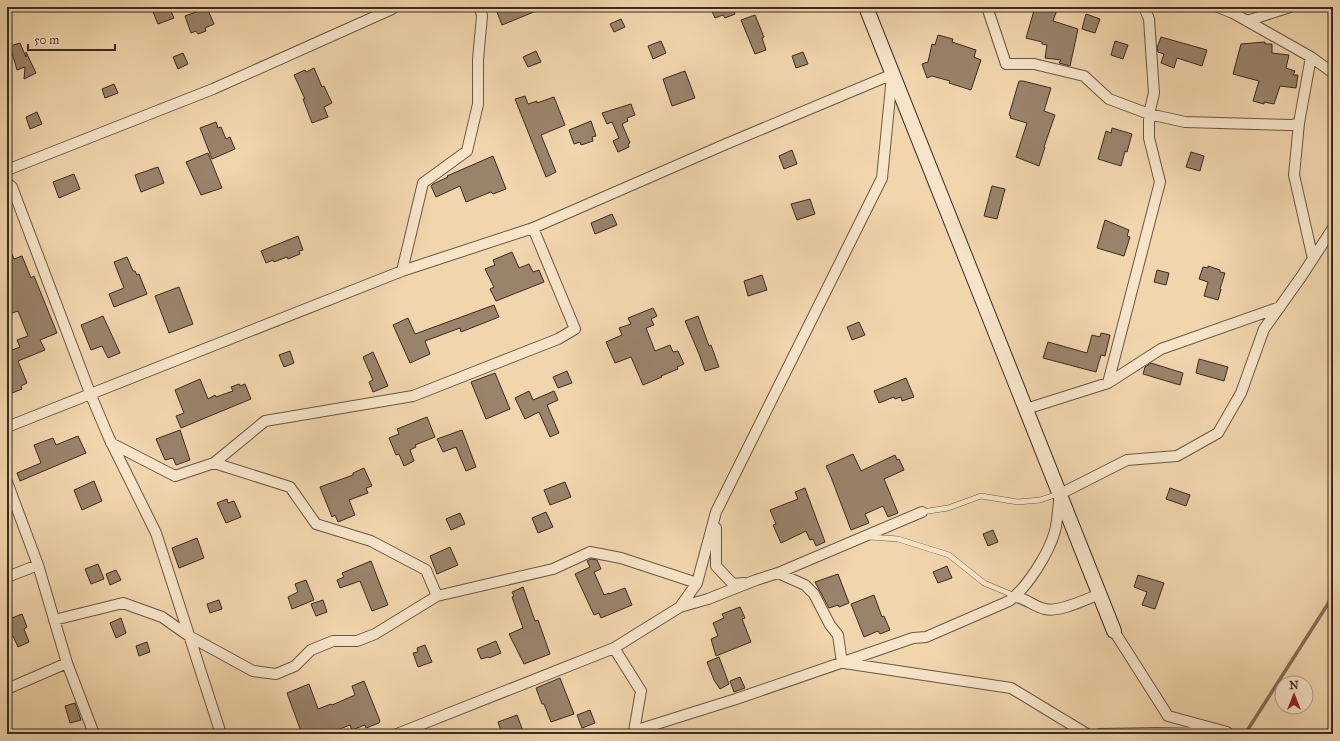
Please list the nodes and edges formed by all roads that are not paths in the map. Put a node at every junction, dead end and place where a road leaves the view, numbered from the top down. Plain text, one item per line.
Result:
1 (480, 7) edge
2 (866, 7) edge
3 (987, 7) edge
4 (1144, 7) edge
5 (1218, 7) edge
6 (1290, 7) edge
7 (392, 8) edge
8 (1247, 21) junction
9 (1311, 57) junction
10 (1333, 73) edge
11 (892, 74) junction
12 (1149, 114) junction
13 (1299, 123) junction
14 (7, 170) edge
15 (7, 183) edge
16 (533, 228) junction
17 (1333, 228) edge
18 (1313, 259) junction
19 (402, 270) junction
20 (1280, 307) junction
21 (1108, 383) junction
22 (90, 393) junction
23 (1026, 409) junction
24 (7, 427) edge
25 (111, 443) junction
26 (214, 463) junction
27 (7, 482) edge
28 (1060, 494) junction
29 (716, 512) junction
30 (922, 512) joint
31 (865, 536) junction
32 (38, 565) junction
33 (778, 573) junction
34 (7, 577) edge
35 (697, 583) junction
36 (747, 583) junction
37 (1100, 594) junction
38 (437, 596) junction
39 (1016, 597) junction
40 (680, 607) junction
41 (54, 620) junction
42 (1114, 631) joint
43 (189, 636) junction
44 (614, 648) junction
45 (67, 662) junction
46 (842, 663) junction
47 (7, 689) edge
48 (633, 732) edge
49 (1228, 733) edge
50 (94, 734) edge
51 (221, 734) edge
52 (397, 734) edge
53 (1087, 734) edge
54 (1099, 734) edge

1 - 19 street
2 - 11 street
3 - 12 street
4 - 12 street
5 - 8 street
6 - 8 street
7 - 14 street
8 - 9 street
9 - 10 street
9 - 13 street
11 - 16 street
11 - 23 street
11 - 29 street
12 - 13 street
12 - 21 street
13 - 18 street
15 - 22 street
16 - 19 street
16 - 26 street
17 - 18 street
18 - 20 street
19 - 22 street
20 - 21 street
20 - 28 street
21 - 23 street
22 - 24 street
22 - 25 street
23 - 28 street
25 - 26 street
25 - 43 street
26 - 38 street
27 - 32 street
28 - 30 lane
28 - 37 street
28 - 39 street
29 - 35 street
29 - 36 street
30 - 31 street
31 - 33 street
31 - 39 lane
32 - 34 street
32 - 41 street
33 - 36 street
33 - 46 street
35 - 38 street
35 - 40 street
36 - 40 street
37 - 39 street
37 - 42 street
38 - 43 street
39 - 46 street
40 - 44 street
41 - 43 street
41 - 45 street
42 - 49 street
43 - 51 street
44 - 48 street
44 - 52 street
45 - 47 street
45 - 50 street
46 - 48 street
46 - 53 street
49 - 54 street

